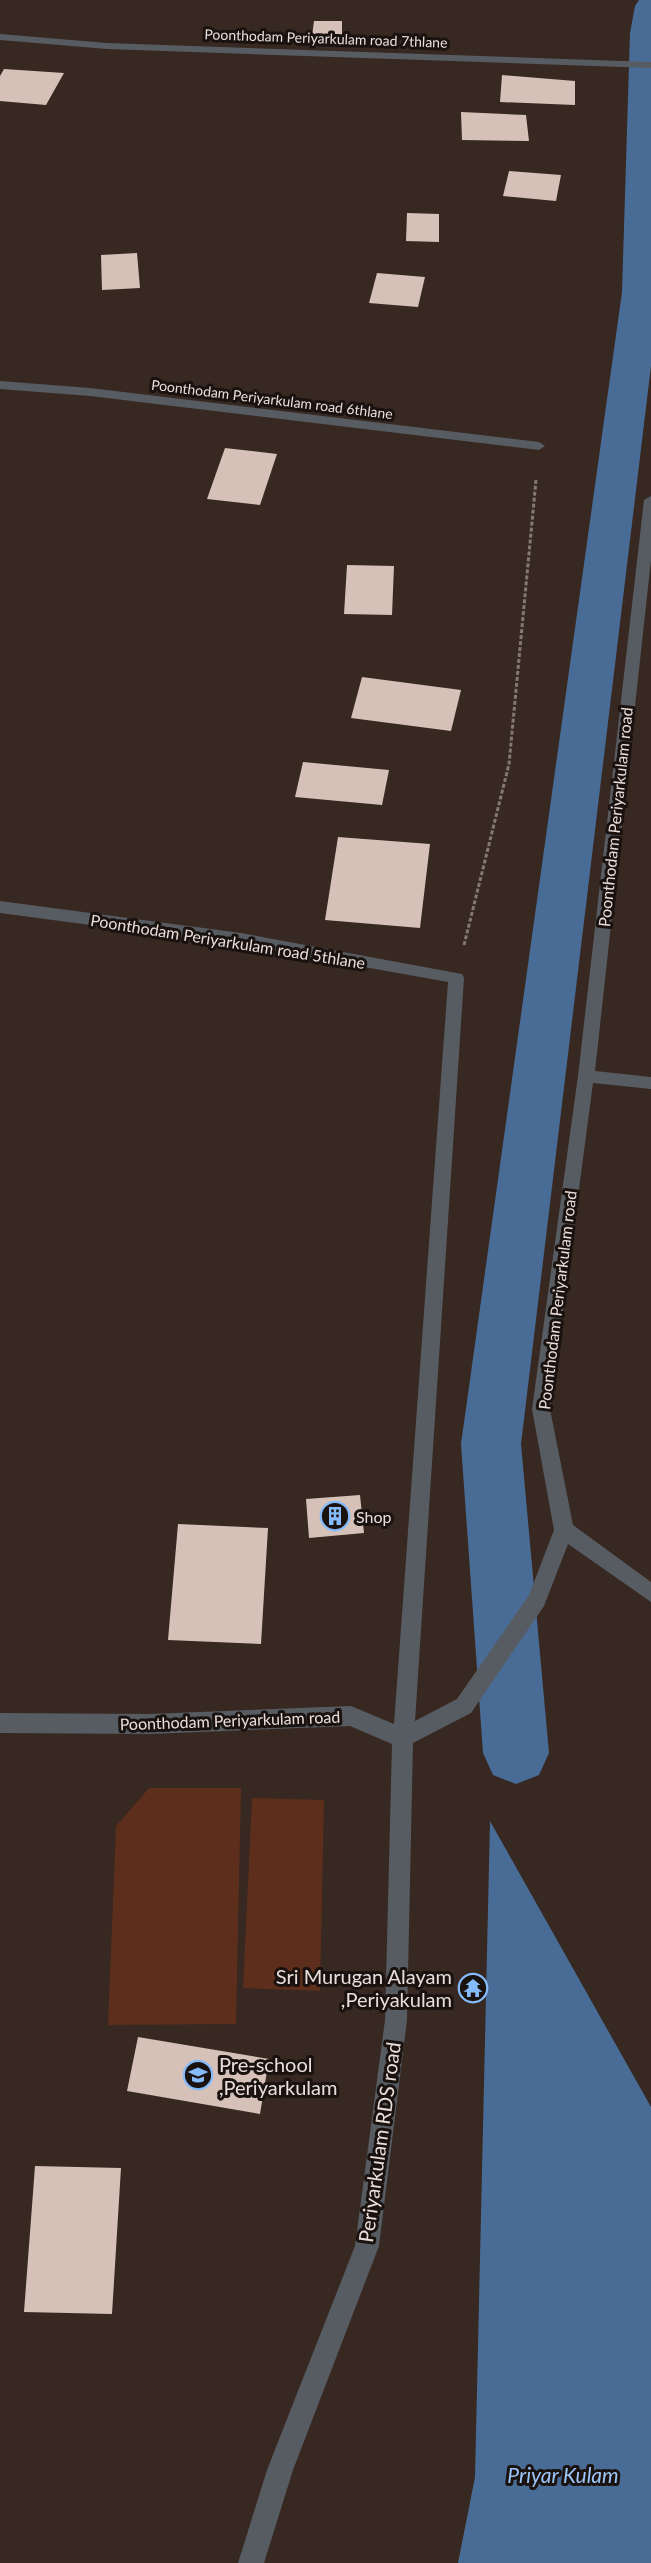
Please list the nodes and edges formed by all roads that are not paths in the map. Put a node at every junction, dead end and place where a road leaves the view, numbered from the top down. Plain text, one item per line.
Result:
1 (0, 37) edge
2 (651, 65) edge
3 (0, 385) edge
4 (539, 446) road end
5 (651, 500) edge
6 (0, 907) edge
7 (456, 978) joint
8 (585, 1076) junction
9 (651, 1083) edge
10 (564, 1530) junction
11 (651, 1593) edge
12 (0, 1723) edge
13 (403, 1738) junction
14 (252, 2563) edge

1 - 2 street, Poonthodam Periyarkulam road 7thlane
3 - 4 street, Poonthodam Periyarkulam road 6thlane
5 - 8 street, Poonthodam Periyarkulam road
6 - 7 street, Poonthodam Periyarkulam road 5thlane
7 - 13 street, Periyarkulam RDS road
8 - 9 street
8 - 10 street, Poonthodam Periyarkulam road
10 - 11 street
10 - 13 street
12 - 13 street, Poonthodam Periyarkulam road
13 - 14 street, Periyarkulam RDS road

